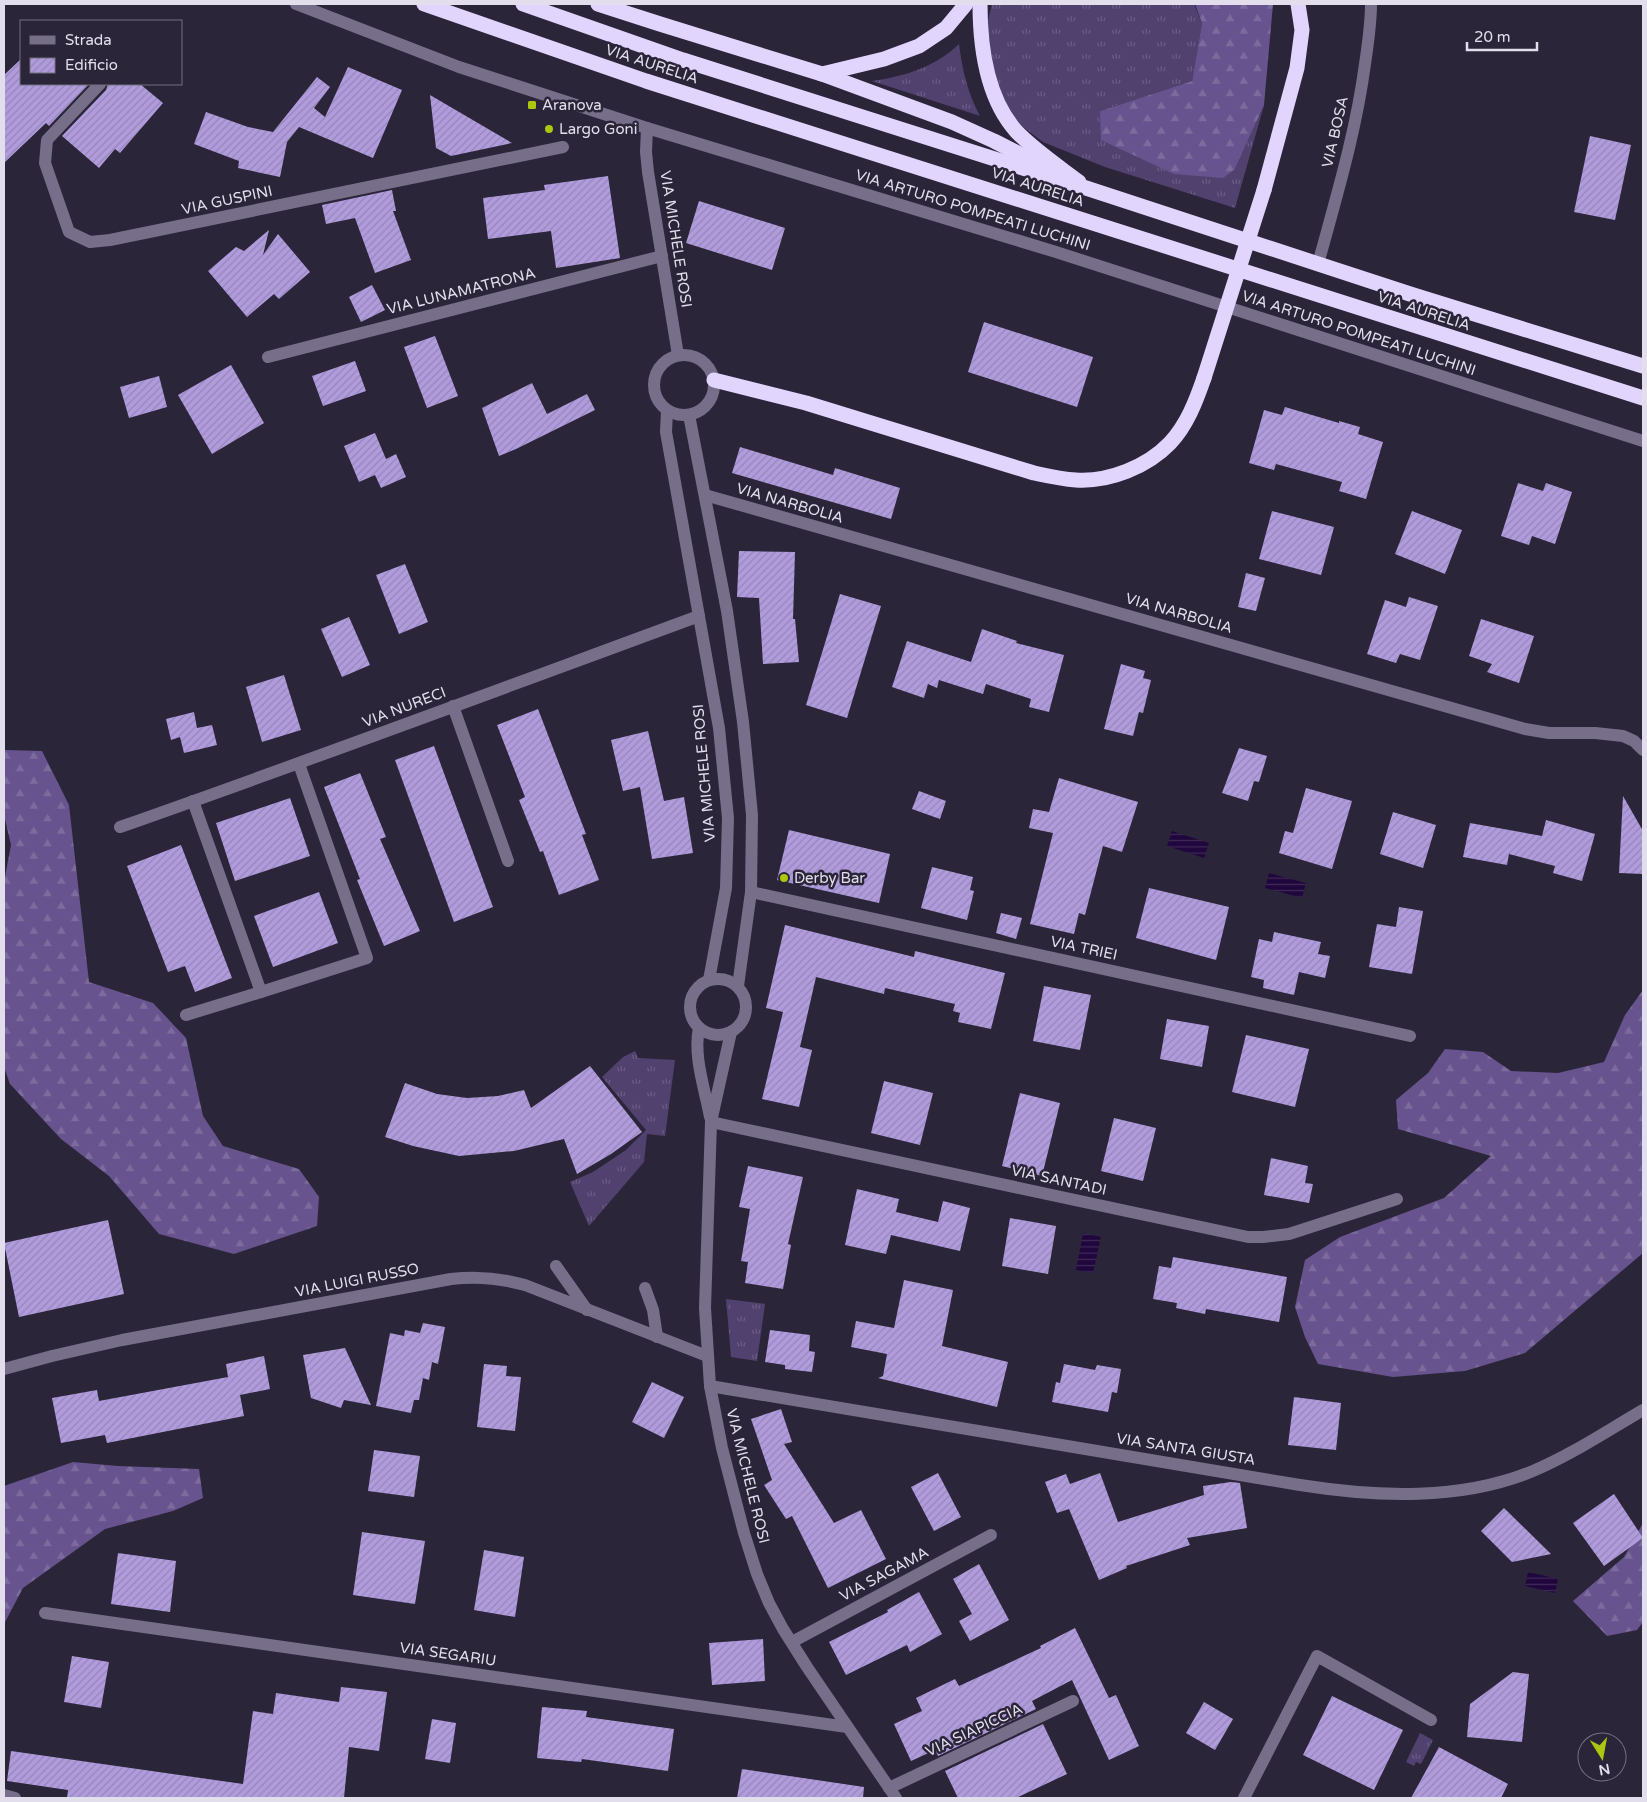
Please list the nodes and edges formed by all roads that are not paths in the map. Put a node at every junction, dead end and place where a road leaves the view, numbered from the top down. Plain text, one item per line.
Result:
1 (296, 4) edge
2 (424, 4) edge
3 (523, 4) edge
4 (598, 4) edge
5 (966, 4) edge
6 (980, 4) edge
7 (1298, 4) edge
8 (1371, 4) edge
9 (822, 74) junction
10 (99, 85) edge
11 (647, 128) junction
12 (563, 147) dead end
13 (1086, 188) junction
14 (662, 256) junction
15 (1318, 264) junction
16 (678, 355) junction
17 (268, 357) dead end
18 (1643, 366) edge
19 (714, 380) junction
20 (1643, 398) edge
21 (667, 410) junction
22 (690, 415) junction
23 (1643, 441) edge
24 (705, 496) junction
25 (699, 616) junction
26 (453, 706) junction
27 (1643, 750) edge
28 (299, 764) junction
29 (193, 801) junction
30 (120, 827) dead end
31 (508, 861) dead end
32 (752, 892) junction
33 (709, 980) junction
34 (738, 986) junction
35 (261, 992) junction
36 (186, 1015) dead end
37 (699, 1028) junction
38 (731, 1032) junction
39 (1410, 1036) dead end
40 (711, 1122) junction
41 (1397, 1199) dead end
42 (556, 1266) dead end
43 (645, 1288) dead end
44 (587, 1310) junction
45 (657, 1337) junction
46 (707, 1356) junction
47 (4, 1369) edge
48 (710, 1386) junction
49 (1643, 1410) edge
50 (991, 1534) dead end
51 (45, 1613) dead end
52 (792, 1642) junction
53 (1073, 1701) dead end
54 (1431, 1720) dead end
55 (848, 1727) junction
56 (893, 1793) edge
57 (4, 1795) edge
58 (15, 1798) edge
59 (1244, 1798) edge

1 - 11 street, VIA ARTURO POMPEATI LUCHINI
2 - 20 highway, VIA AURELIA
3 - 13 highway, VIA AURELIA
4 - 9 highway
5 - 9 highway
6 - 13 highway
7 - 19 highway, bridge
8 - 15 street, VIA BOSA
9 - 13 highway
10 - 12 street, VIA GUSPINI
11 - 14 street, VIA MICHELE ROSI
11 - 23 street, VIA ARTURO POMPEATI LUCHINI
13 - 15 highway, VIA AURELIA
14 - 16 street, VIA MICHELE ROSI
14 - 17 street, VIA LUNAMATRONA
15 - 18 highway, VIA AURELIA
16 - 19 street
16 - 21 street
19 - 22 street
21 - 22 street
21 - 25 street, VIA MICHELE ROSI
22 - 24 street, VIA MICHELE ROSI
24 - 27 street, VIA NARBOLIA
24 - 32 street, VIA MICHELE ROSI
25 - 26 street, VIA NURECI
25 - 33 street, VIA MICHELE ROSI
26 - 28 street, VIA NURECI
26 - 31 street
28 - 29 street, VIA NURECI
28 - 35 street
29 - 30 street, VIA NURECI
29 - 35 street
32 - 34 street, VIA MICHELE ROSI
32 - 39 street, VIA TRIEI
33 - 34 street
33 - 37 street, VIA MICHELE ROSI
34 - 38 street, VIA MICHELE ROSI
35 - 36 street
37 - 38 street
37 - 40 street, VIA MICHELE ROSI
38 - 40 street, VIA MICHELE ROSI
40 - 41 street, VIA SANTADI
40 - 46 street, VIA MICHELE ROSI
42 - 44 street
43 - 45 street
44 - 45 street, VIA LUIGI RUSSO
44 - 47 street, VIA LUIGI RUSSO
45 - 46 street, VIA LUIGI RUSSO
46 - 48 street, VIA MICHELE ROSI
48 - 49 street, VIA SANTA GIUSTA
48 - 52 street, VIA MICHELE ROSI
50 - 52 street, VIA SAGAMA
51 - 55 street, VIA SEGARIU
52 - 55 street, VIA MICHELE ROSI
53 - 56 street, VIA SIAPICCIA
54 - 59 street
55 - 56 street, VIA MICHELE ROSI
57 - 58 street

